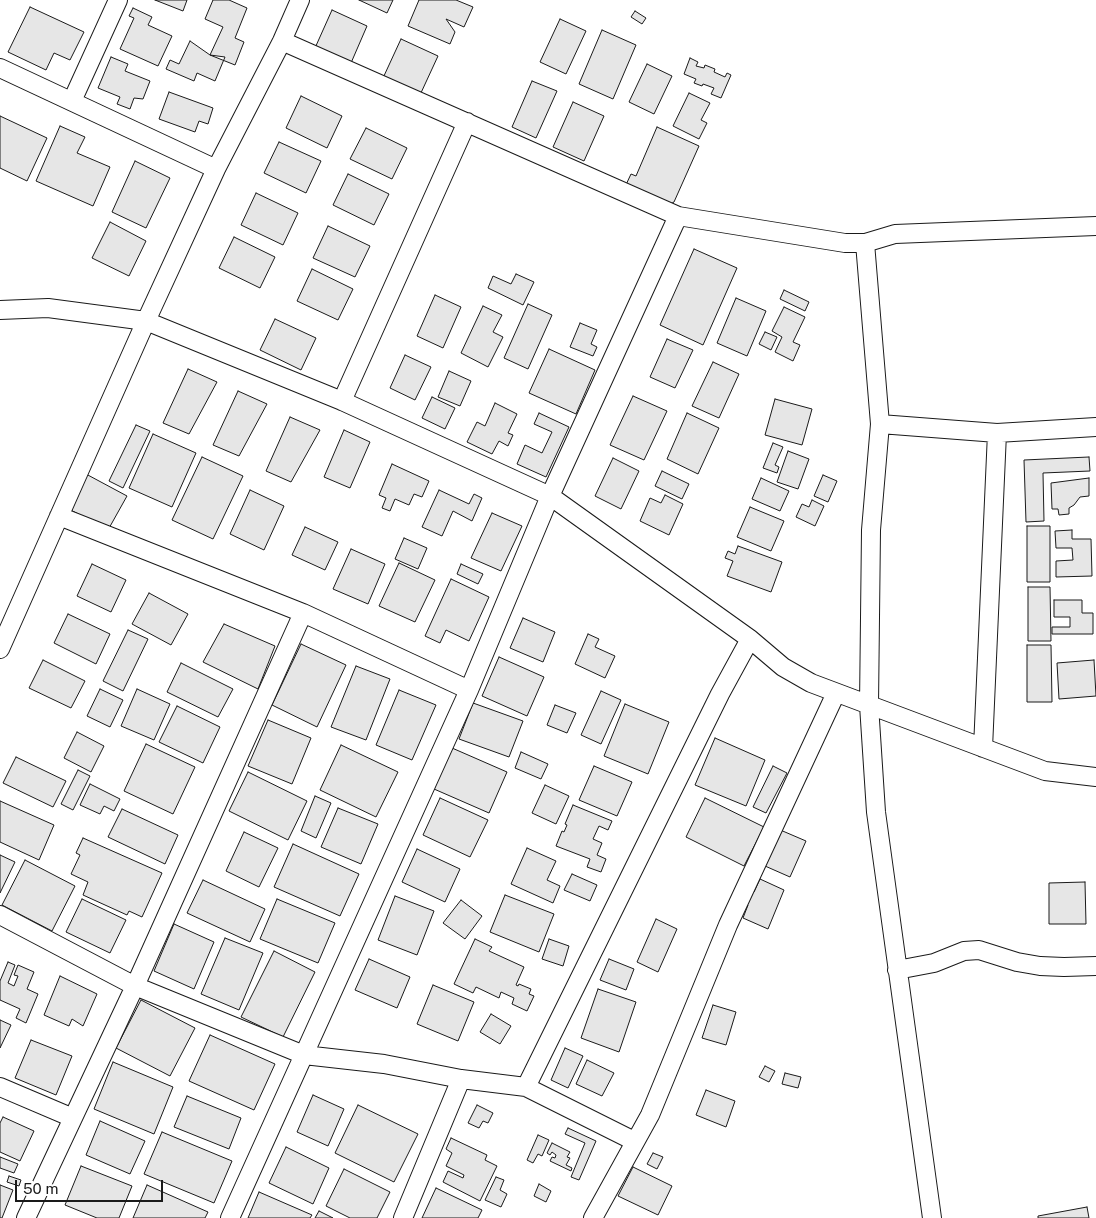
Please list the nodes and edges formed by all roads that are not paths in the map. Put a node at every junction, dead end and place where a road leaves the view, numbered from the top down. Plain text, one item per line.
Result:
1 (118, 0) edge
2 (300, 0) edge
3 (282, 41) junction
4 (0, 68) edge
5 (72, 101) junction
6 (466, 122) junction
7 (216, 169) junction
8 (678, 216) junction
9 (1096, 226) edge
10 (865, 243) junction
11 (0, 310) edge
12 (146, 321) junction
13 (342, 402) junction
14 (880, 424) junction
15 (1096, 427) edge
16 (997, 433) junction
17 (550, 496) junction
18 (59, 516) junction
19 (303, 613) junction
20 (750, 638) junction
21 (0, 649) edge
22 (469, 690) junction
23 (836, 693) junction
24 (869, 705) junction
25 (984, 748) junction
26 (1096, 777) edge
27 (0, 915) edge
28 (1096, 966) edge
29 (897, 970) junction
30 (135, 986) junction
31 (304, 1055) junction
32 (461, 1080) junction
33 (0, 1087) edge
34 (526, 1087) junction
35 (72, 1118) junction
36 (634, 1141) junction
37 (26, 1218) edge
38 (230, 1218) edge
39 (403, 1218) edge
40 (592, 1218) edge
41 (932, 1218) edge

1 - 5 street
2 - 3 street
3 - 6 street
3 - 7 street
4 - 5 street
5 - 7 street
6 - 8 street
6 - 13 street
7 - 12 street
8 - 10 street
8 - 17 street
9 - 10 street
10 - 14 street
11 - 12 street
12 - 13 street
12 - 18 street
13 - 17 street
14 - 16 street
14 - 24 street
15 - 16 street
16 - 25 street
17 - 20 street
17 - 22 street
18 - 19 street
18 - 21 street
19 - 22 street
19 - 30 street
20 - 23 street
20 - 34 street
22 - 31 street
23 - 24 street
23 - 36 street
24 - 25 street
24 - 29 street
25 - 26 street
27 - 30 street
28 - 29 street
29 - 41 street
30 - 31 street
30 - 35 street
31 - 32 street
31 - 38 street
32 - 34 street
32 - 39 street
33 - 35 street
34 - 36 street
35 - 37 street
36 - 40 street

